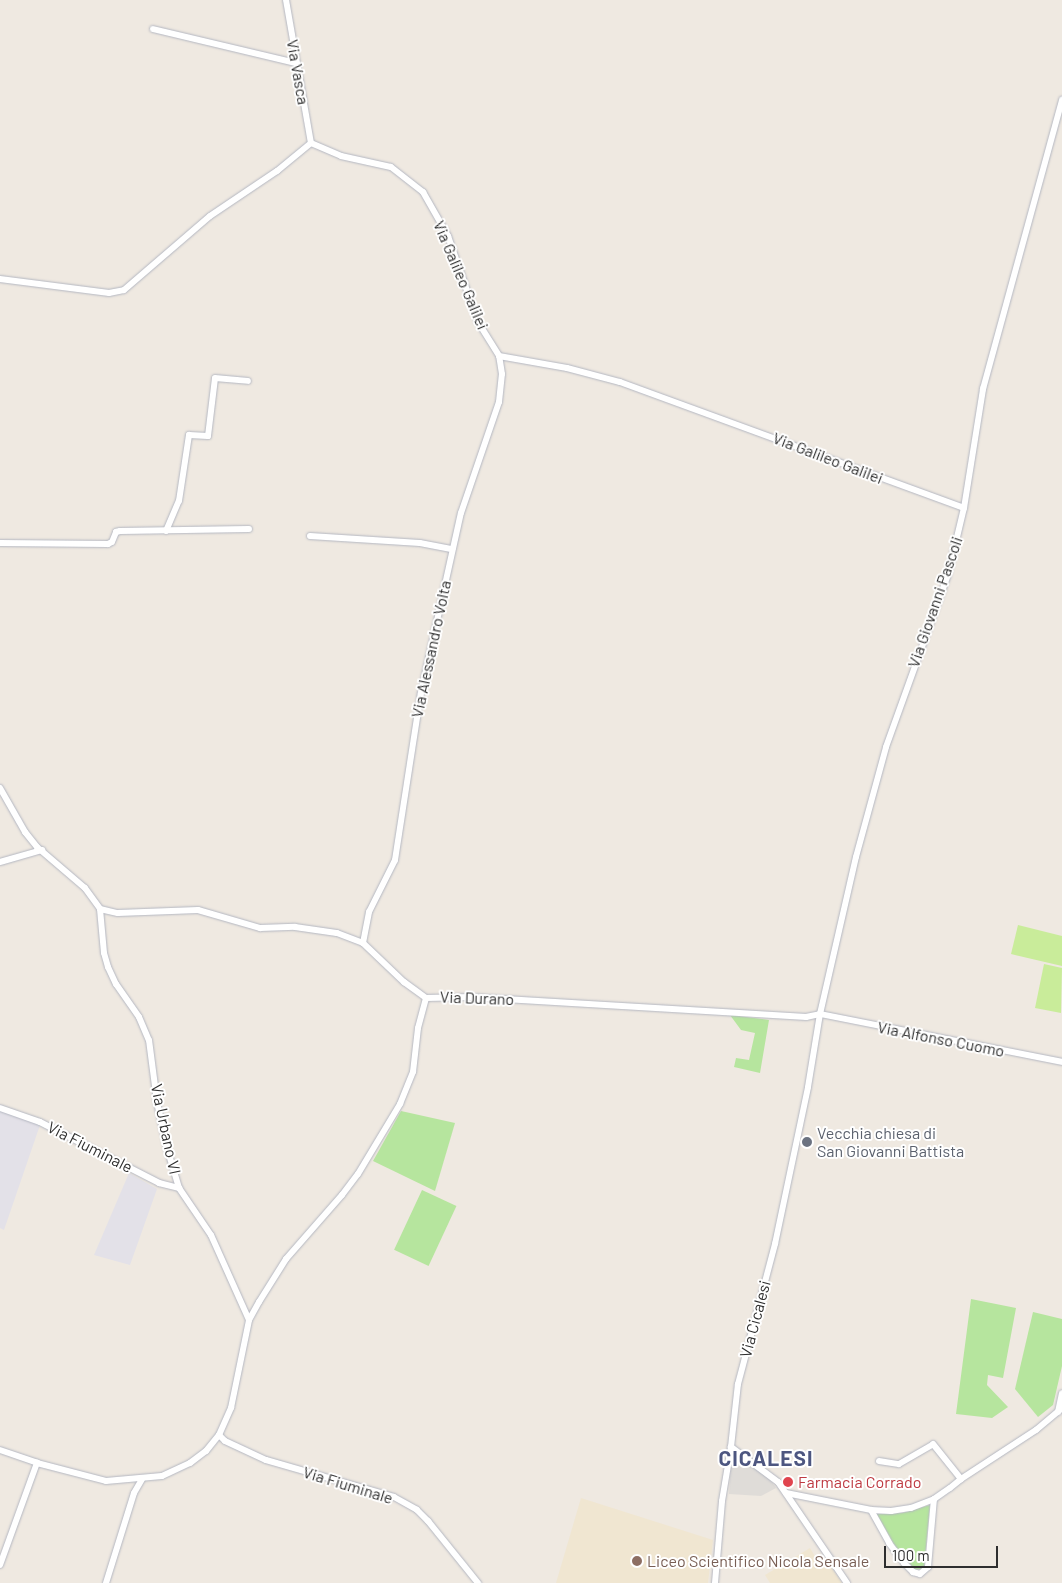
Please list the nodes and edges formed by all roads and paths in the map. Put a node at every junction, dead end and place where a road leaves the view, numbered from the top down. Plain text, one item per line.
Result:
1 (286, 0) edge
2 (153, 30) dead end
3 (296, 63) junction
4 (1062, 100) edge
5 (311, 143) junction
6 (0, 279) edge
7 (499, 356) junction
8 (248, 381) dead end
9 (964, 508) junction
10 (248, 529) dead end
11 (166, 531) junction
12 (310, 536) dead end
13 (0, 543) edge
14 (452, 549) junction
15 (0, 788) edge
16 (42, 850) junction
17 (0, 862) edge
18 (100, 909) junction
19 (363, 943) junction
20 (426, 998) junction
21 (820, 1014) junction
22 (1062, 1062) edge
23 (0, 1108) edge
24 (179, 1188) junction
25 (249, 1320) junction
26 (1062, 1393) edge
27 (1060, 1411) edge
28 (219, 1435) junction
29 (731, 1447) junction
30 (0, 1450) edge
31 (879, 1461) dead end
32 (37, 1463) junction
33 (961, 1478) junction
34 (142, 1479) junction
35 (786, 1492) junction
36 (934, 1499) junction
37 (871, 1510) junction
38 (0, 1565) edge
39 (106, 1583) edge
40 (478, 1583) edge
41 (715, 1583) edge
42 (847, 1583) edge

1 - 3 street, Via Vasca
2 - 3 street
3 - 5 street, Via Vasca
4 - 9 street, Via Giovanni Pascoli
5 - 6 street
5 - 7 street, Via Galileo Galilei
7 - 9 street, Via Galileo Galilei
7 - 14 street, Via Alessandro Volta
8 - 11 street
9 - 21 street, Via Giovanni Pascoli
10 - 11 street
11 - 13 street
12 - 14 street
14 - 19 street, Via Alessandro Volta
15 - 16 street
16 - 17 street
16 - 18 street
18 - 19 street, Via Durano
18 - 24 street, Via Urbano VI
19 - 20 street, Via Durano
20 - 21 street, Via Durano
20 - 25 street
21 - 22 street, Via Alfonso Cuomo
21 - 29 street, Via Cicalesi
23 - 24 street, Via Fiuminale
24 - 25 street, Via Urbano VI
25 - 28 street
26 - 27 street
27 - 33 street
28 - 34 street
28 - 40 street, Via Fiuminale
29 - 35 street
29 - 41 street, Via Cicalesi
30 - 32 street
31 - 33 street
32 - 34 street
32 - 38 street
33 - 36 street
34 - 39 street
35 - 37 street
35 - 42 street
36 - 37 street
36 - 37 street

